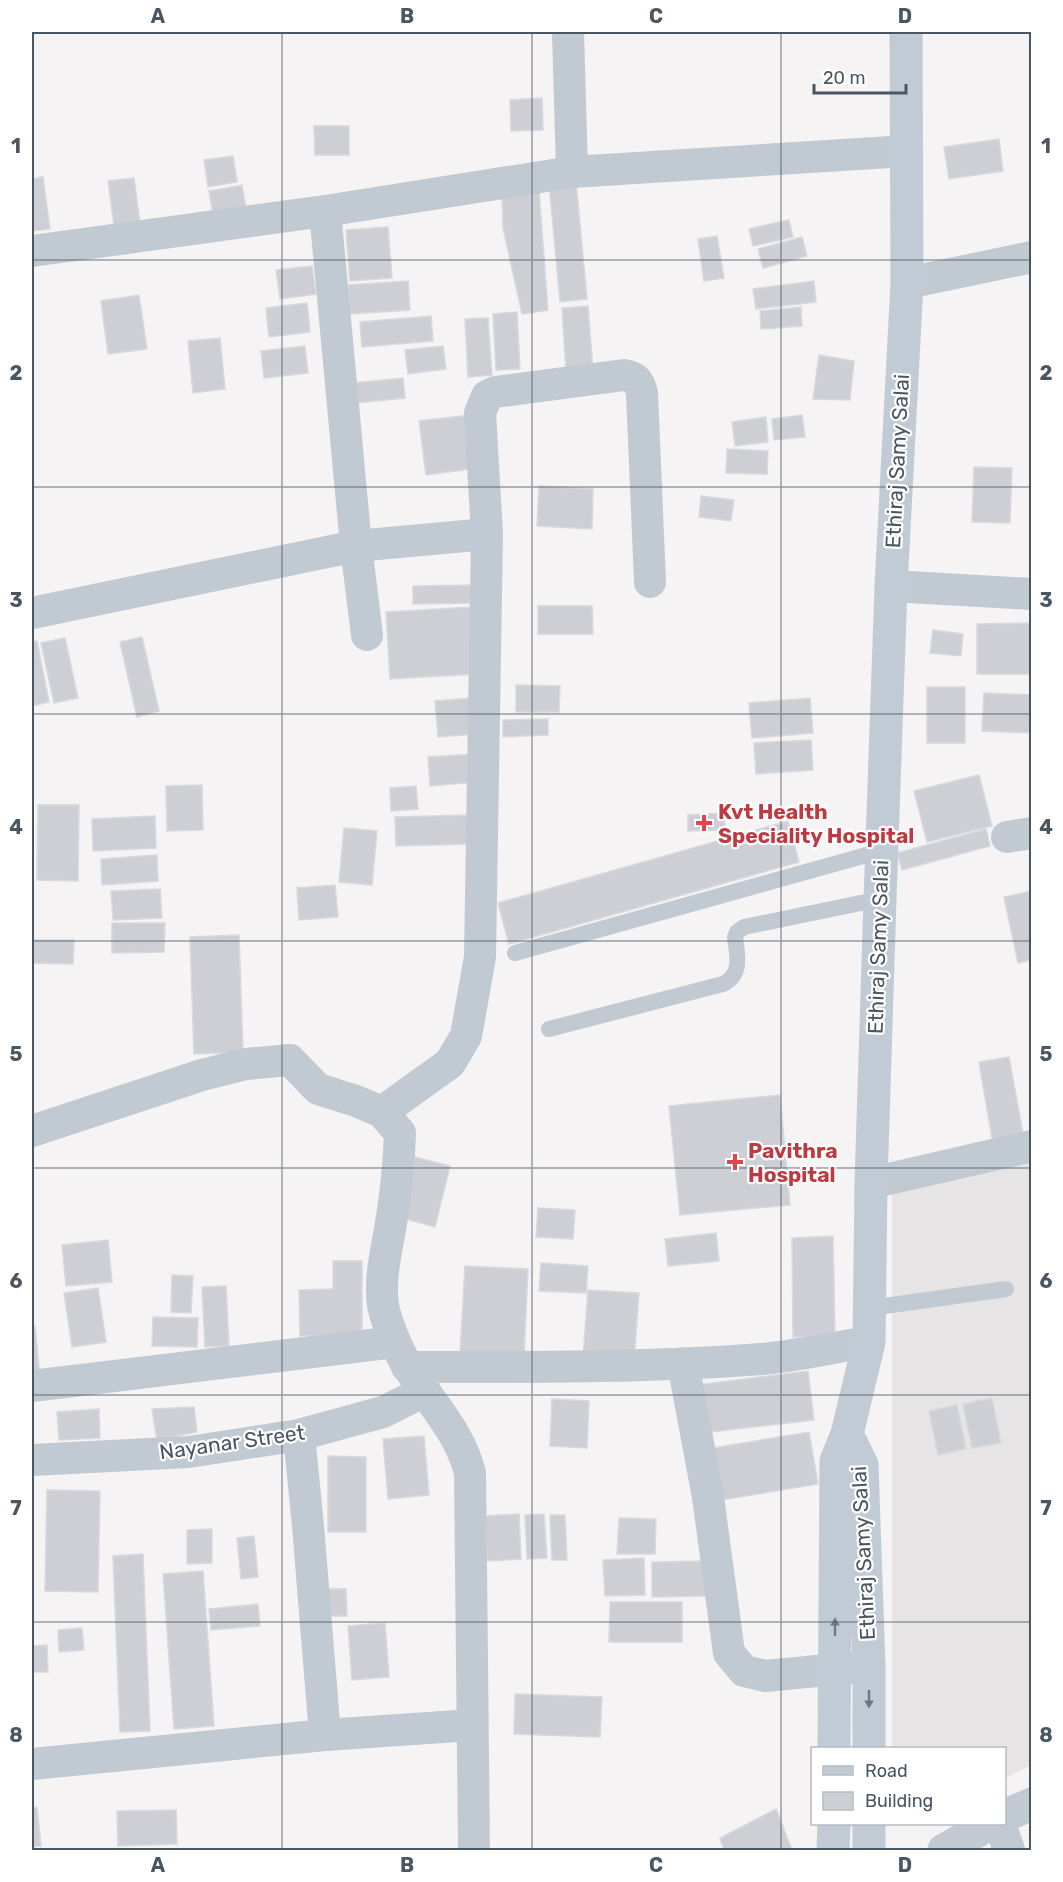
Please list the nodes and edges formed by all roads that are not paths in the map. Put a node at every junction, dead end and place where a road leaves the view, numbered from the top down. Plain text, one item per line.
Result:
1 (568, 32) edge
2 (906, 32) edge
3 (907, 151) junction
4 (572, 171) junction
5 (325, 211) junction
6 (32, 251) edge
7 (1032, 257) edge
8 (907, 283) junction
9 (487, 534) junction
10 (356, 546) junction
11 (650, 582) dead end
12 (891, 586) junction
13 (1032, 594) edge
14 (32, 613) edge
15 (367, 635) dead end
16 (881, 851) junction
17 (879, 899) junction
18 (515, 952) dead end
19 (549, 1029) dead end
20 (382, 1112) junction
21 (32, 1131) edge
22 (1032, 1146) edge
23 (872, 1183) junction
24 (1006, 1289) dead end
25 (870, 1308) junction
26 (870, 1342) junction
27 (683, 1364) junction
28 (409, 1367) junction
29 (32, 1386) edge
30 (847, 1434) junction
31 (299, 1435) junction
32 (32, 1461) edge
33 (869, 1666) junction
34 (835, 1670) junction
35 (472, 1725) junction
36 (325, 1735) junction
37 (834, 1747) edge
38 (869, 1747) edge
39 (32, 1764) edge
40 (1032, 1804) edge
41 (1006, 1816) edge
42 (834, 1825) edge
43 (869, 1825) edge
44 (988, 1825) edge
45 (1000, 1825) edge
46 (474, 1851) edge
47 (833, 1851) edge
48 (869, 1851) edge
49 (944, 1851) edge
50 (1009, 1851) edge

1 - 4 street
2 - 3 main road, Ethiraj Samy Salai
3 - 4 street
3 - 8 main road, Ethiraj Samy Salai
4 - 5 street
5 - 6 street
5 - 10 street
7 - 8 street
8 - 12 main road, Ethiraj Samy Salai
9 - 10 street
9 - 11 street
9 - 20 street
10 - 14 street
10 - 15 street
12 - 13 street
12 - 16 main road, Ethiraj Samy Salai
16 - 17 main road, Ethiraj Samy Salai
16 - 18 lane
17 - 19 lane
17 - 23 main road, Ethiraj Samy Salai
20 - 21 street
20 - 28 street
22 - 23 street
23 - 25 main road, Ethiraj Samy Salai
24 - 25 lane
25 - 26 main road, Ethiraj Samy Salai
26 - 27 street
26 - 30 main road, Ethiraj Samy Salai
27 - 28 street
27 - 34 street
28 - 29 street
28 - 31 street, Nayanar Street
28 - 35 street
30 - 33 main road, Ethiraj Samy Salai
34 -> 30 main road
31 - 32 street, Nayanar Street
31 - 36 street
33 - 34 street
33 -> 38 main road, Ethiraj Samy Salai
34 - 37 main road
35 - 36 street
35 - 46 street
36 - 39 street
40 - 41 street
42 - 47 main road
43 - 48 main road
44 - 49 street
45 - 50 street

